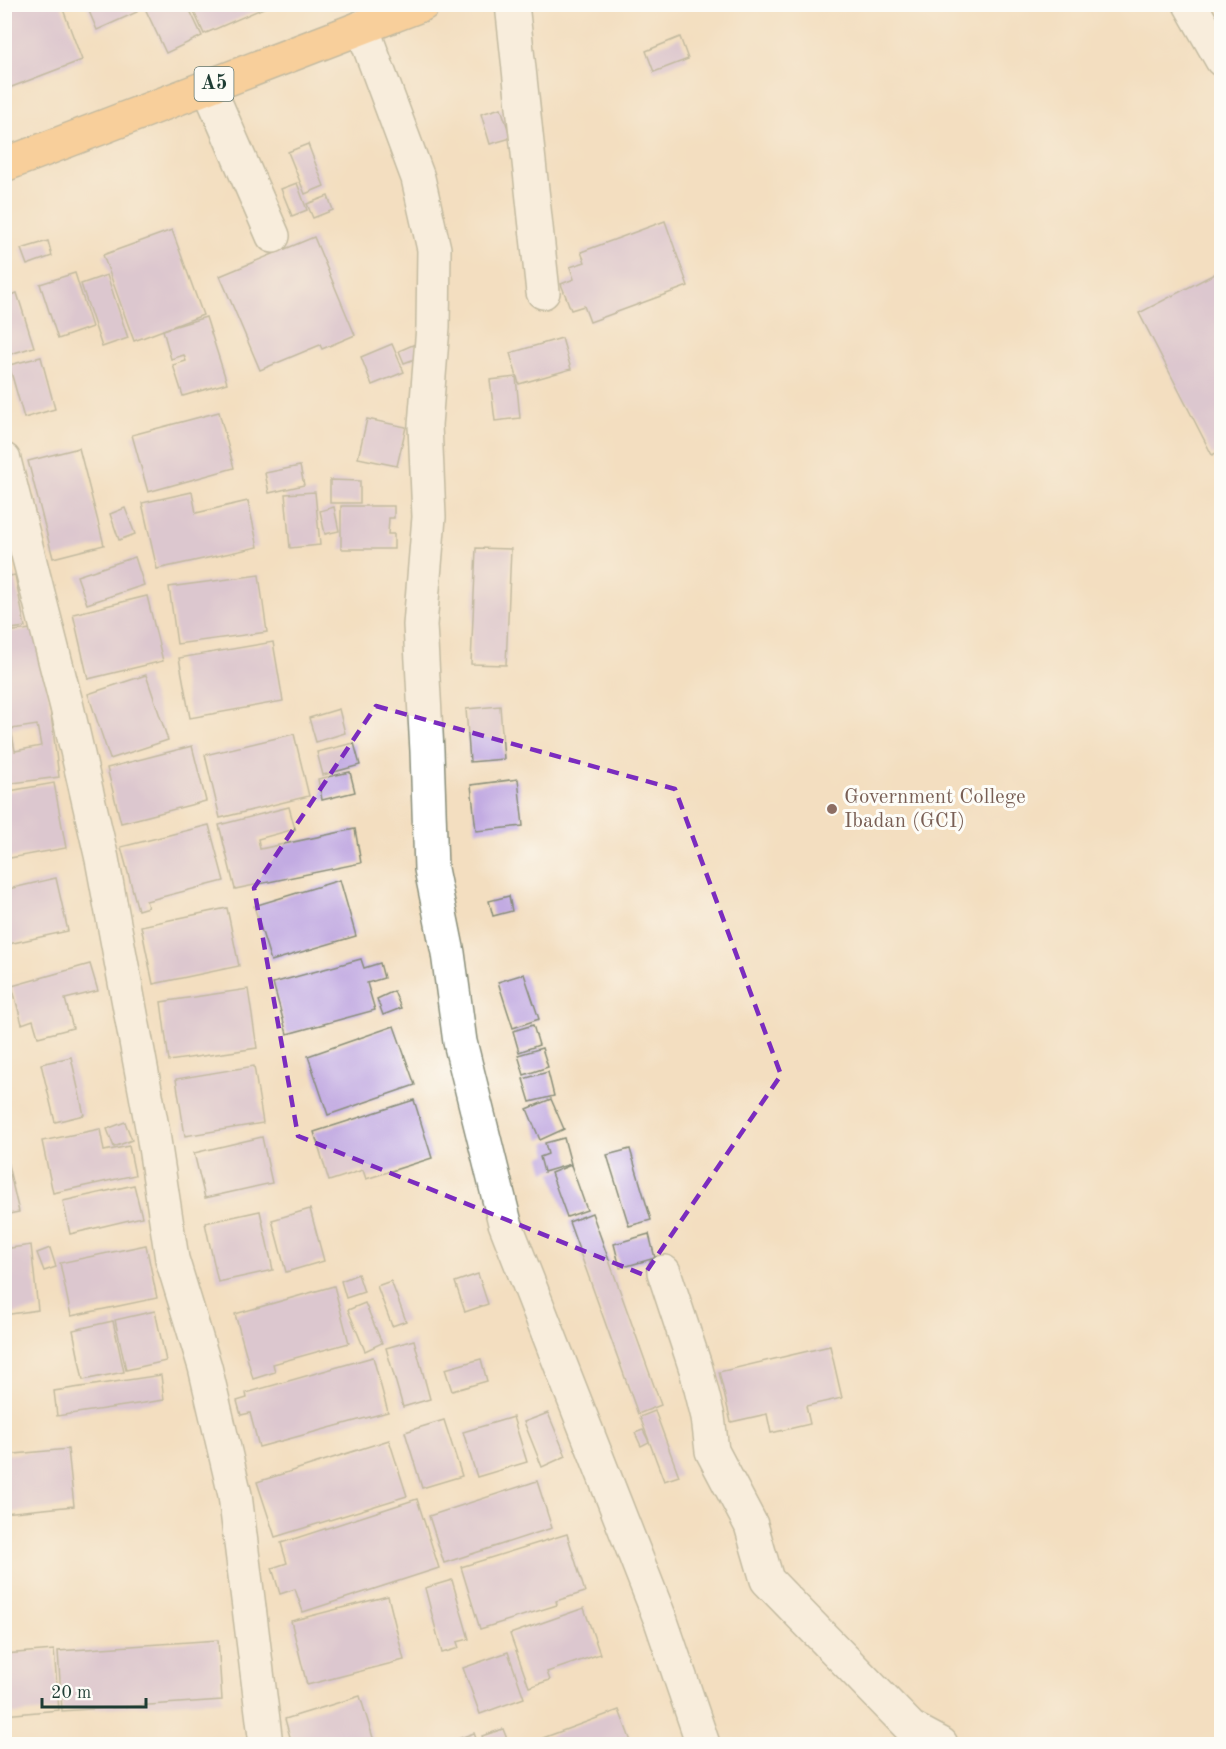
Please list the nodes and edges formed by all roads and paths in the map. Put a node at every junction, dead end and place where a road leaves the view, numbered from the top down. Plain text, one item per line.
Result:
1 (512, 4) edge
2 (1190, 4) edge
3 (416, 6) edge
4 (371, 17) edge
5 (1216, 38) edge
6 (208, 87) junction
7 (4, 165) edge
8 (273, 236) dead end
9 (543, 292) dead end
10 (4, 460) edge
11 (664, 1272) dead end
12 (266, 1744) edge
13 (703, 1744) edge
14 (941, 1744) edge

1 - 9 street
2 - 5 street
3 - 4 highway, A5
4 - 6 highway, A5
4 - 13 street
6 - 7 highway, A5
6 - 8 street
10 - 12 street
11 - 14 street

